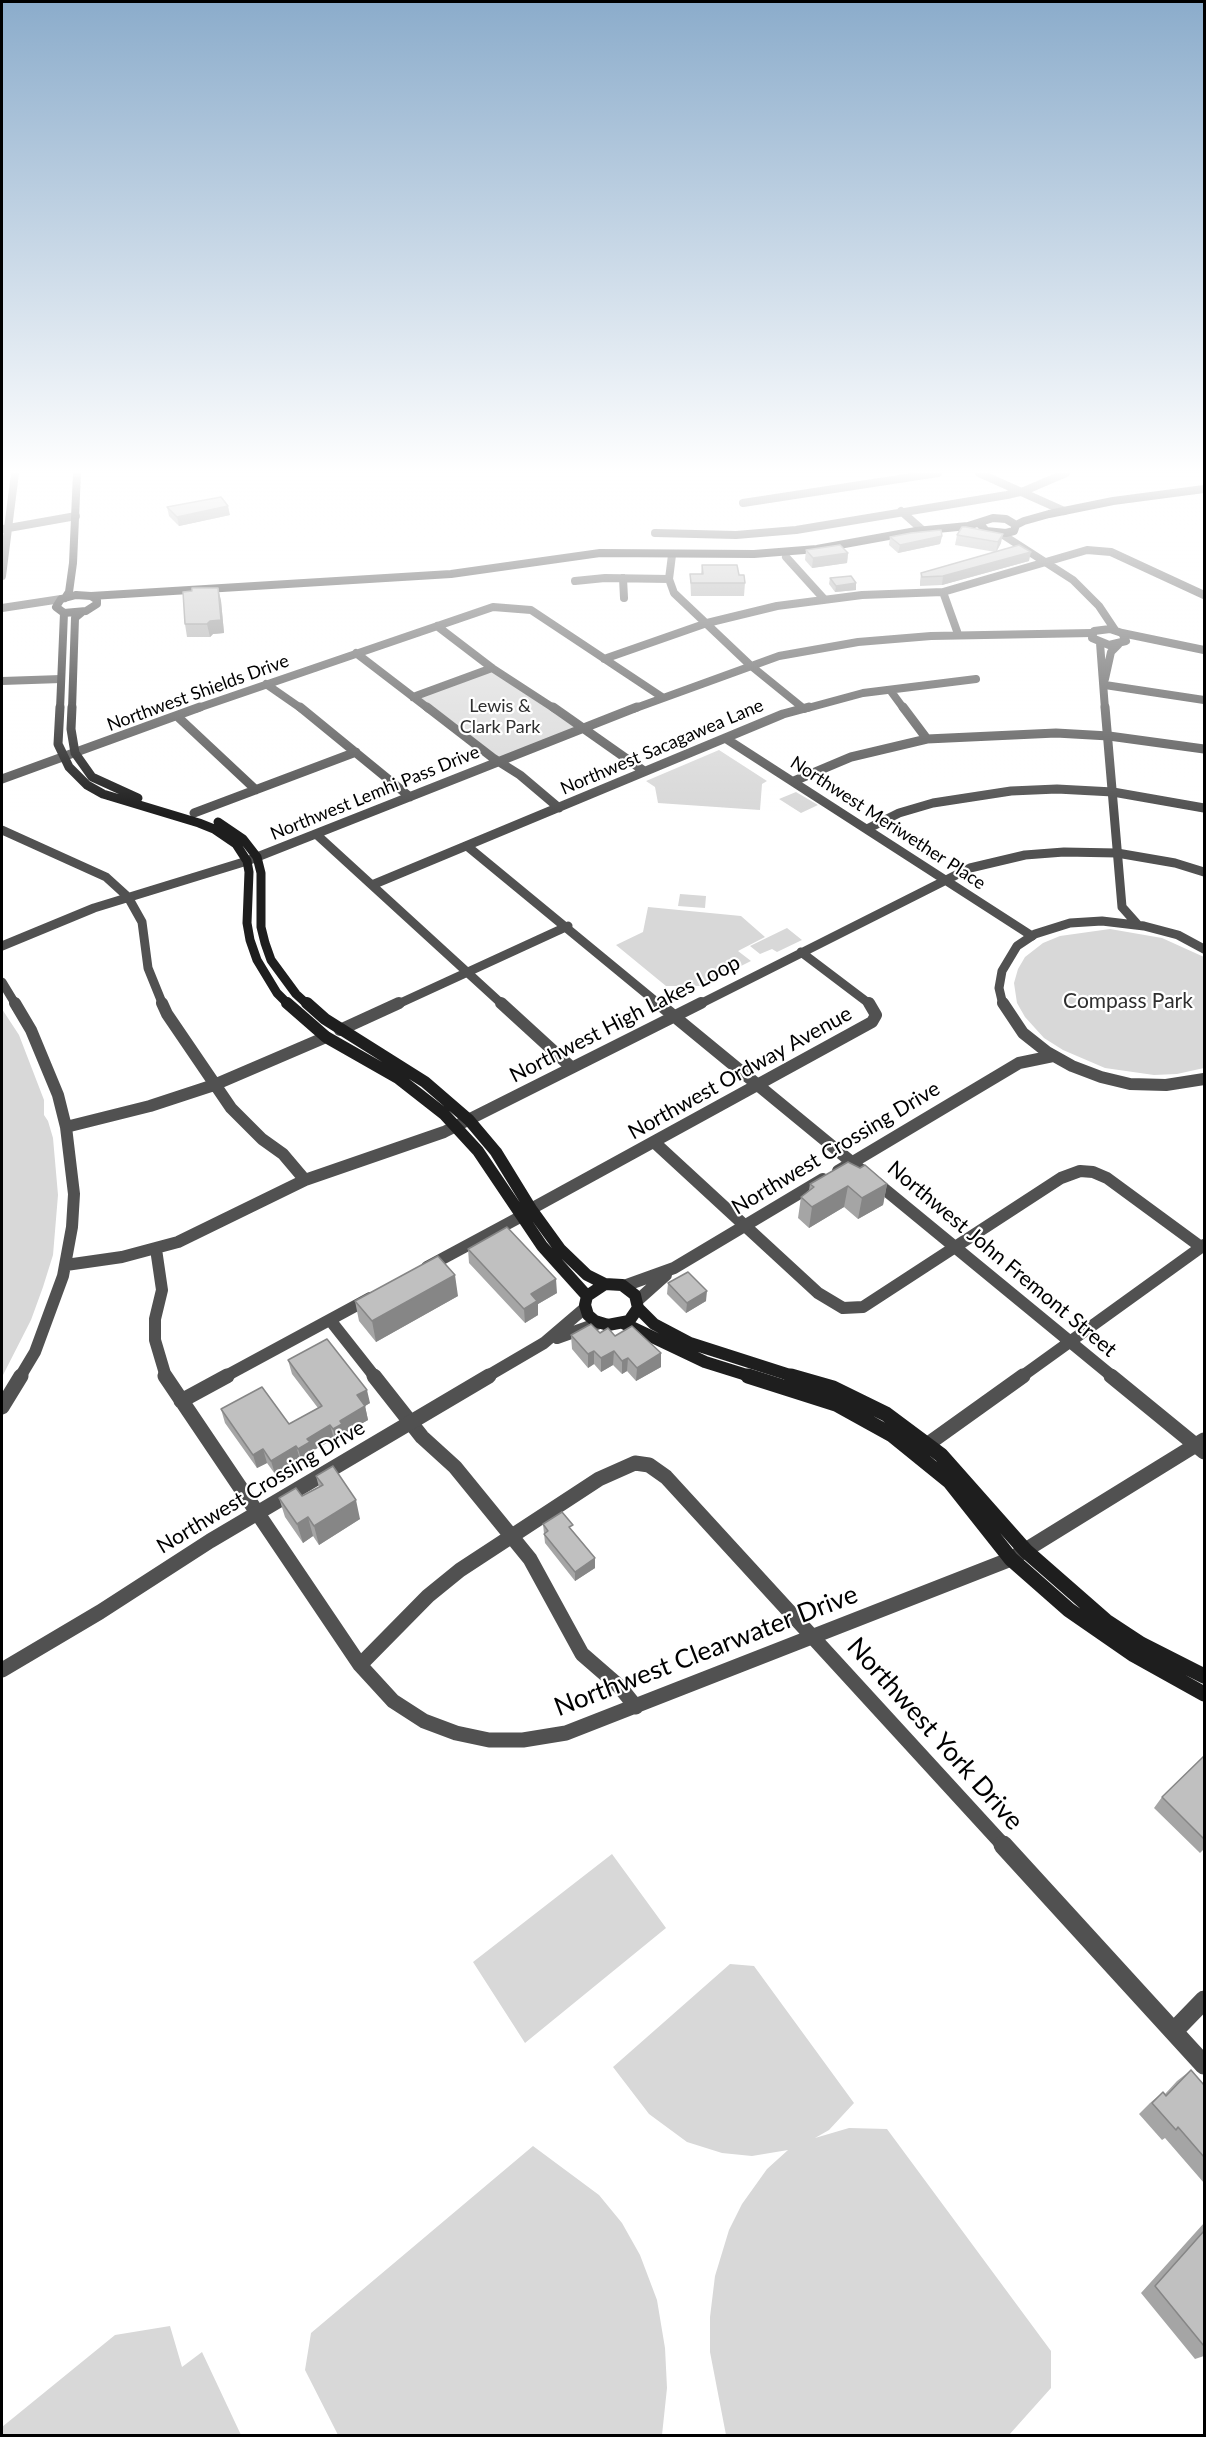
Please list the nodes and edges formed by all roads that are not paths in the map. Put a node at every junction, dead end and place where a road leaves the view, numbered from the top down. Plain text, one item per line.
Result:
1 (70, 587) edge
2 (76, 587) edge
3 (235, 587) edge
4 (623, 587) edge
5 (672, 587) edge
6 (813, 587) edge
7 (962, 587) edge
8 (1078, 587) edge
9 (1186, 587) edge
10 (180, 590) junction
11 (943, 592) junction
12 (82, 595) junction
13 (1204, 595) edge
14 (91, 596) junction
15 (63, 598) junction
16 (624, 598) dead end
17 (824, 599) junction
18 (1093, 602) junction
19 (97, 604) junction
20 (2, 609) edge
21 (60, 611) junction
22 (81, 613) junction
23 (707, 623) junction
24 (437, 626) junction
25 (1119, 632) junction
26 (958, 634) junction
27 (1096, 637) junction
28 (1155, 642) junction
29 (1121, 644) junction
30 (1204, 650) edge
31 (356, 653) junction
32 (604, 659) junction
33 (750, 665) junction
34 (492, 668) junction
35 (61, 679) junction
36 (976, 679) dead end
37 (2, 681) edge
38 (1105, 682) junction
39 (266, 684) junction
40 (890, 690) junction
41 (413, 697) junction
42 (662, 698) junction
43 (1204, 700) edge
44 (803, 708) junction
45 (178, 717) junction
46 (585, 728) junction
47 (1108, 736) junction
48 (725, 738) junction
49 (927, 739) junction
50 (1204, 749) edge
51 (356, 752) junction
52 (75, 753) junction
53 (63, 757) junction
54 (498, 761) junction
55 (644, 771) junction
56 (2, 779) edge
57 (794, 781) junction
58 (256, 790) junction
59 (1113, 792) junction
60 (410, 797) junction
61 (559, 808) junction
62 (1204, 808) edge
63 (194, 813) junction
64 (867, 829) junction
65 (2, 830) edge
66 (316, 834) junction
67 (467, 846) junction
68 (1117, 854) junction
69 (257, 857) junction
70 (247, 861) junction
71 (1204, 872) edge
72 (944, 879) junction
73 (372, 885) junction
74 (128, 897) junction
75 (1122, 907) junction
76 (1108, 922) junction
77 (1138, 925) junction
78 (568, 927) junction
79 (1032, 936) junction
80 (2, 946) edge
81 (1204, 948) edge
82 (801, 952) junction
83 (467, 972) junction
84 (2, 982) edge
85 (674, 1015) junction
86 (340, 1030) junction
87 (326, 1037) junction
88 (1032, 1041) junction
89 (1053, 1056) junction
90 (1019, 1063) junction
91 (572, 1067) junction
92 (1204, 1078) edge
93 (214, 1085) junction
94 (759, 1085) junction
95 (469, 1120) junction
96 (456, 1126) junction
97 (66, 1127) junction
98 (654, 1142) junction
99 (853, 1162) junction
100 (305, 1180) junction
101 (526, 1213) junction
102 (746, 1226) junction
103 (1203, 1246) edge
104 (956, 1247) junction
105 (156, 1249) junction
106 (66, 1265) junction
107 (674, 1268) junction
108 (411, 1276) edge
109 (605, 1284) junction
110 (624, 1286) junction
111 (380, 1293) edge
112 (586, 1302) junction
113 (638, 1304) junction
114 (330, 1320) junction
115 (599, 1323) junction
116 (623, 1323) junction
117 (1071, 1341) junction
118 (544, 1343) junction
119 (181, 1401) junction
120 (2, 1407) edge
121 (411, 1422) junction
122 (928, 1444) junction
123 (1202, 1446) edge
124 (257, 1513) junction
125 (512, 1537) junction
126 (1026, 1551) junction
127 (1011, 1559) junction
128 (814, 1637) junction
129 (360, 1665) junction
130 (2, 1670) edge
131 (1204, 1676) edge
132 (1204, 1694) edge
133 (636, 1707) junction
134 (1204, 2000) edge
135 (1174, 2031) junction
136 (1204, 2065) edge

1 - 15 main road
2 - 12 main road
3 - 10 main road
4 - 16 street
5 - 23 street
6 - 17 street
7 - 11 street
8 - 18 street
9 - 13 street
10 - 14 main road
10 - 19 main road
11 - 17 street
11 - 26 street
12 - 14 main road
12 - 15 main road
14 - 19 main road
15 - 20 street
15 - 21 main road
17 - 23 street
18 - 25 street
18 - 27 street
19 - 22 main road
20 - 21 street
21 - 22 main road
21 - 35 main road
22 - 52 main road
23 - 32 street
23 - 33 street
24 - 31 street, Northwest Shields Drive
24 - 32 street, Northwest Shields Drive
24 - 34 street
25 - 27 street
25 - 28 street
25 - 29 street
26 - 27 street, Northwest Lemhi Pass Drive
26 - 33 street, Northwest Lemhi Pass Drive
27 - 29 street
27 - 38 street
28 - 29 street
28 - 30 street
29 - 38 street
31 - 39 street, Northwest Shields Drive
31 - 41 street
32 - 42 street, Northwest Shields Drive
33 - 42 street, Northwest Lemhi Pass Drive
33 - 44 street
34 - 41 street
34 - 46 street
35 - 37 street
35 - 53 main road
36 - 40 street, Northwest Sacagawea Lane
38 - 43 street
38 - 47 street
39 - 45 street, Northwest Shields Drive
39 - 51 street
40 - 44 street, Northwest Sacagawea Lane
40 - 49 street
41 - 54 street
42 - 46 street, Northwest Lemhi Pass Drive
44 - 48 street, Northwest Sacagawea Lane
45 - 52 street, Northwest Shields Drive
45 - 58 street
46 - 54 street, Northwest Lemhi Pass Drive
46 - 55 street
47 - 49 street
47 - 50 street
47 - 59 street
48 - 55 street, Northwest Sacagawea Lane
48 - 57 street, Northwest Meriwether Place
49 - 57 street
51 - 58 street
51 - 60 street
52 - 53 street, Northwest Shields Drive
52 - 63 main road
53 - 56 street, Northwest Shields Drive
53 - 70 main road
54 - 60 street, Northwest Lemhi Pass Drive
54 - 61 street
55 - 61 street, Northwest Sacagawea Lane
57 - 64 street, Northwest Meriwether Place
58 - 63 street
59 - 62 street
59 - 64 street
59 - 68 street
60 - 66 street, Northwest Lemhi Pass Drive
61 - 67 street, Northwest Sacagawea Lane
63 - 69 main road
64 - 72 street, Northwest Meriwether Place
65 - 74 street
66 - 69 street, Northwest Lemhi Pass Drive
66 - 73 street
67 - 73 street, Northwest Sacagawea Lane
67 - 78 street, Northwest John Fremont Street
68 - 71 street, Northwest High Lakes Loop
68 - 72 street, Northwest High Lakes Loop
68 - 75 street
69 - 70 street, Northwest Lemhi Pass Drive
69 - 86 main road
70 - 74 street, Northwest Lemhi Pass Drive
70 - 87 main road
72 - 79 street, Northwest Meriwether Place
72 - 82 street, Northwest High Lakes Loop
73 - 83 street
74 - 80 street, Northwest Lemhi Pass Drive
74 - 93 street
75 - 76 street
75 - 77 street
76 - 77 street
76 - 79 street
77 - 81 street
78 - 83 street
78 - 85 street, Northwest John Fremont Street
79 - 88 street
82 - 85 street, Northwest High Lakes Loop
82 - 94 street, Northwest Ordway Avenue
83 - 86 street
83 - 91 street
84 - 97 street
85 - 91 street, Northwest High Lakes Loop
85 - 94 street, Northwest John Fremont Street
86 - 95 main road
87 - 93 street
87 - 96 main road
88 - 89 street
88 - 90 street, Northwest Crossing Drive
89 - 90 street, Northwest Crossing Drive
89 - 92 street
90 - 99 street, Northwest Crossing Drive
91 - 95 street, Northwest High Lakes Loop
93 - 97 street
93 - 100 street
94 - 98 street, Northwest Ordway Avenue
94 - 99 street, Northwest John Fremont Street
95 - 96 street, Northwest High Lakes Loop
95 - 101 main road
96 - 100 street, Northwest High Lakes Loop
96 - 101 main road
97 - 106 street
98 - 101 street, Northwest Ordway Avenue
98 - 102 street
99 - 102 street, Northwest Crossing Drive
99 - 104 street, Northwest John Fremont Street
100 - 105 street, Northwest High Lakes Loop
101 - 108 street, Northwest Ordway Avenue
101 - 109 main road
101 - 112 main road
102 - 104 street
102 - 107 street, Northwest Crossing Drive
103 - 104 street
103 - 117 street
104 - 117 street, Northwest John Fremont Street
105 - 106 street, Northwest High Lakes Loop
105 - 119 street, Northwest Clearwater Drive
106 - 120 street
107 - 110 street, Northwest Crossing Drive
107 - 113 street, Northwest Crossing Drive
109 - 110 main road
109 - 112 main road
110 - 113 main road
111 - 114 street
112 - 115 main road
112 - 118 street, Northwest Crossing Drive
113 - 116 main road
113 - 122 main road
114 - 119 street
114 - 121 street
115 - 116 main road
115 - 118 street, Northwest Crossing Drive
116 - 127 main road
117 - 122 street
117 - 123 street, Northwest John Fremont Street
118 - 121 street, Northwest Crossing Drive
119 - 124 street, Northwest Clearwater Drive
121 - 124 street, Northwest Crossing Drive
121 - 125 street
122 - 126 main road
123 - 126 street, Northwest Clearwater Drive
124 - 129 street, Northwest Clearwater Drive
124 - 130 street, Northwest Crossing Drive
125 - 128 street, Northwest York Drive
125 - 129 street, Northwest York Drive
125 - 133 street
126 - 127 street, Northwest Clearwater Drive
126 - 131 main road
127 - 128 street, Northwest Clearwater Drive
127 - 132 main road
128 - 133 street, Northwest Clearwater Drive
128 - 135 street, Northwest York Drive
129 - 133 street, Northwest Clearwater Drive
134 - 135 street
135 - 136 street, Northwest York Drive

